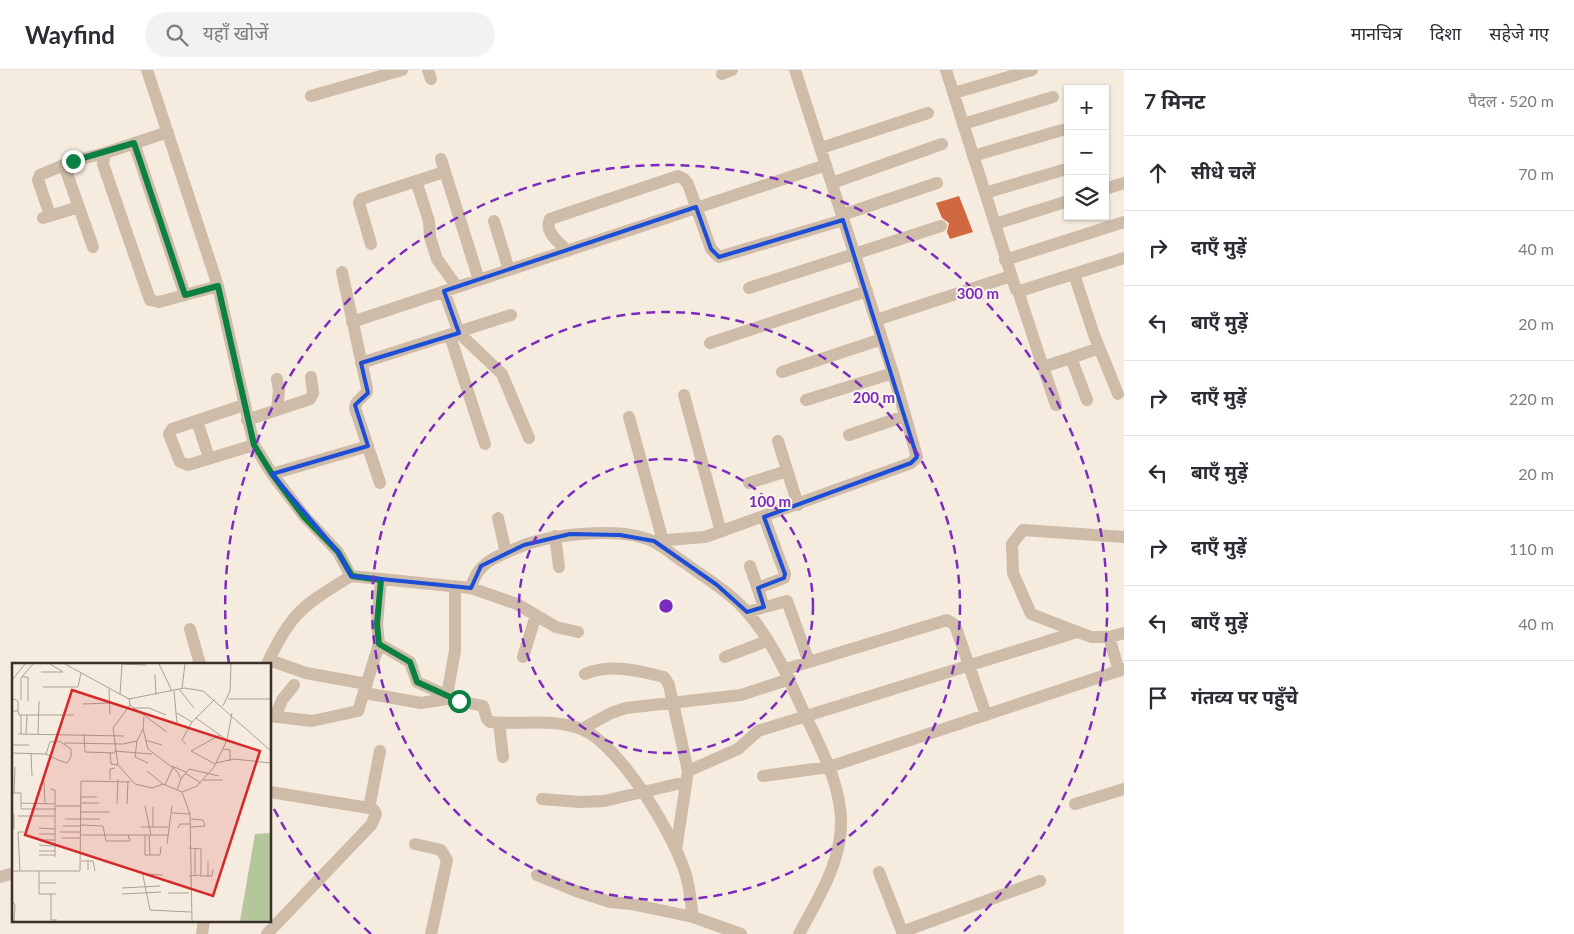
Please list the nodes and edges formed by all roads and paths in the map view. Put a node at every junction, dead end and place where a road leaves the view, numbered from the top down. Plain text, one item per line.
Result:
1 (147, 70) edge
2 (402, 70) edge
3 (795, 70) edge
4 (946, 70) edge
5 (1032, 70) edge
6 (954, 93) junction
7 (311, 96) dead end
8 (1053, 97) dead end
9 (928, 113) dead end
10 (963, 124) junction
11 (1062, 130) dead end
12 (168, 132) junction
13 (134, 143) junction
14 (942, 144) dead end
15 (820, 148) junction
16 (105, 154) junction
17 (973, 156) junction
18 (64, 165) junction
19 (826, 165) junction
20 (1063, 170) dead end
21 (416, 181) junction
22 (832, 183) junction
23 (937, 183) dead end
24 (1124, 183) edge
25 (1109, 188) edge
26 (985, 193) junction
27 (1064, 202) edge
28 (79, 206) junction
29 (696, 207) junction
30 (843, 218) junction
31 (494, 221) dead end
32 (1124, 222) edge
33 (995, 224) junction
34 (941, 226) dead end
35 (371, 244) dead end
36 (93, 247) dead end
37 (567, 251) junction
38 (854, 253) junction
39 (1124, 258) edge
40 (1006, 260) junction
41 (509, 270) junction
42 (342, 272) dead end
43 (1074, 274) junction
44 (1011, 276) junction
45 (479, 280) junction
46 (218, 286) junction
47 (457, 287) junction
48 (749, 288) dead end
49 (444, 291) junction
50 (866, 291) junction
51 (1018, 291) junction
52 (185, 295) junction
53 (510, 315) dead end
54 (876, 320) junction
55 (352, 322) junction
56 (455, 334) junction
57 (882, 339) junction
58 (710, 343) dead end
59 (1099, 348) junction
60 (1071, 358) junction
61 (361, 363) junction
62 (1044, 367) junction
63 (782, 372) dead end
64 (893, 373) junction
65 (311, 377) dead end
66 (277, 379) dead end
67 (1118, 394) dead end
68 (684, 395) dead end
69 (806, 400) dead end
70 (1087, 400) dead end
71 (244, 405) junction
72 (1056, 405) dead end
73 (277, 410) junction
74 (906, 416) junction
75 (629, 418) dead end
76 (247, 420) junction
77 (197, 421) junction
78 (849, 435) dead end
79 (529, 438) dead end
80 (778, 442) dead end
81 (485, 444) dead end
82 (254, 445) junction
83 (368, 446) junction
84 (209, 458) junction
85 (787, 471) junction
86 (272, 474) junction
87 (380, 483) dead end
88 (749, 483) dead end
89 (798, 505) junction
90 (764, 517) junction
91 (498, 518) dead end
92 (721, 532) junction
93 (555, 536) junction
94 (1124, 538) edge
95 (658, 541) junction
96 (506, 553) junction
97 (750, 566) dead end
98 (559, 567) dead end
99 (352, 576) junction
100 (381, 580) junction
101 (455, 586) junction
102 (470, 588) junction
103 (758, 588) junction
104 (764, 607) junction
105 (747, 612) junction
106 (536, 615) junction
107 (190, 629) dead end
108 (578, 632) dead end
109 (1077, 632) junction
110 (1124, 632) edge
111 (1109, 637) junction
112 (767, 641) junction
113 (379, 644) junction
114 (725, 656) dead end
115 (522, 657) dead end
116 (268, 662) edge
117 (809, 662) junction
118 (200, 663) edge
119 (970, 666) junction
120 (1122, 670) edge
121 (585, 674) dead end
122 (788, 674) junction
123 (294, 685) dead end
124 (366, 688) junction
125 (450, 696) junction
126 (672, 703) junction
127 (805, 714) junction
128 (986, 715) junction
129 (272, 716) edge
130 (499, 723) junction
131 (582, 729) junction
132 (380, 751) dead end
133 (504, 757) dead end
134 (829, 767) junction
135 (763, 776) dead end
136 (687, 777) junction
137 (1124, 789) edge
138 (643, 791) junction
139 (271, 792) edge
140 (542, 799) dead end
141 (1075, 804) dead end
142 (369, 808) junction
143 (415, 844) dead end
144 (676, 850) junction
145 (880, 872) dead end
146 (537, 875) dead end
147 (1040, 880) dead end
148 (693, 917) junction
149 (902, 933) edge
150 (267, 934) edge
151 (430, 934) edge
152 (741, 934) edge
153 (799, 934) edge

1 - 12 street
2 - 7 street
3 - 15 street
4 - 6 street
5 - 6 street
6 - 10 street
8 - 10 street
9 - 15 street
10 - 17 street
11 - 17 street
12 - 13 street
12 - 46 street
13 - 16 street
13 - 52 street
14 - 22 street
15 - 19 street
16 - 18 street
16 - 52 street
17 - 26 street
18 - 28 street
18 - 28 street
19 - 22 street
19 - 29 street
20 - 26 street
21 - 35 street
21 - 45 street
21 - 47 street
22 - 30 street
23 - 30 street
24 - 25 street
26 - 33 street
27 - 33 street
28 - 36 street
29 - 30 street
29 - 37 street
29 - 37 street
30 - 38 street
31 - 41 street
32 - 40 street
33 - 40 street
34 - 38 street
37 - 41 street
38 - 48 street
38 - 50 street
39 - 43 street
40 - 44 street
41 - 45 street
42 - 55 street
43 - 51 street
43 - 59 street
44 - 51 street
44 - 54 street
45 - 47 street
46 - 52 street
46 - 71 street
47 - 49 street
49 - 55 street
49 - 56 street
50 - 54 street
50 - 58 street
51 - 62 street
53 - 56 street
54 - 57 street
55 - 61 street
56 - 61 street
56 - 79 street
56 - 81 street
57 - 63 street
57 - 64 street
59 - 60 street
59 - 67 street
60 - 62 street
60 - 70 street
61 - 83 street
62 - 72 street
64 - 69 street
64 - 74 street
65 - 73 street
66 - 73 street
68 - 92 street
71 - 76 street
71 - 77 street
73 - 76 street
74 - 78 street
74 - 89 street
75 - 95 street
76 - 82 street
77 - 84 street
77 - 84 street
80 - 85 street
82 - 84 street
82 - 86 street
83 - 86 street
83 - 87 street
85 - 88 street
85 - 89 street
86 - 99 street
89 - 90 street
90 - 92 street
90 - 103 street
91 - 96 street
92 - 95 street
93 - 95 street
93 - 96 street
93 - 98 street
94 - 109 street
95 - 105 street
96 - 102 street
97 - 103 street
99 - 100 street
99 - 116 street
100 - 101 street
100 - 113 street
101 - 102 street
101 - 125 street
102 - 106 street
103 - 104 street
104 - 105 street
104 - 117 street
105 - 112 street
106 - 108 street
106 - 115 street
107 - 118 street
109 - 111 street
109 - 119 street
110 - 111 street
111 - 120 street
112 - 114 street
112 - 122 street
113 - 124 street
113 - 125 street
116 - 124 street
117 - 119 street
117 - 122 street
119 - 127 street
119 - 128 street
120 - 128 street
121 - 126 street
122 - 126 street
122 - 127 street
123 - 129 street
124 - 125 street
124 - 129 street
125 - 130 street
126 - 131 street
126 - 136 street
127 - 134 street
127 - 136 street
128 - 134 street
130 - 131 street
130 - 133 street
131 - 138 street
132 - 142 street
134 - 135 street
134 - 153 street
136 - 138 street
136 - 144 street
137 - 141 street
138 - 140 street
138 - 144 street
139 - 142 street
142 - 150 street
143 - 151 street
144 - 148 street
145 - 149 street
146 - 148 street
147 - 149 street
148 - 152 street

